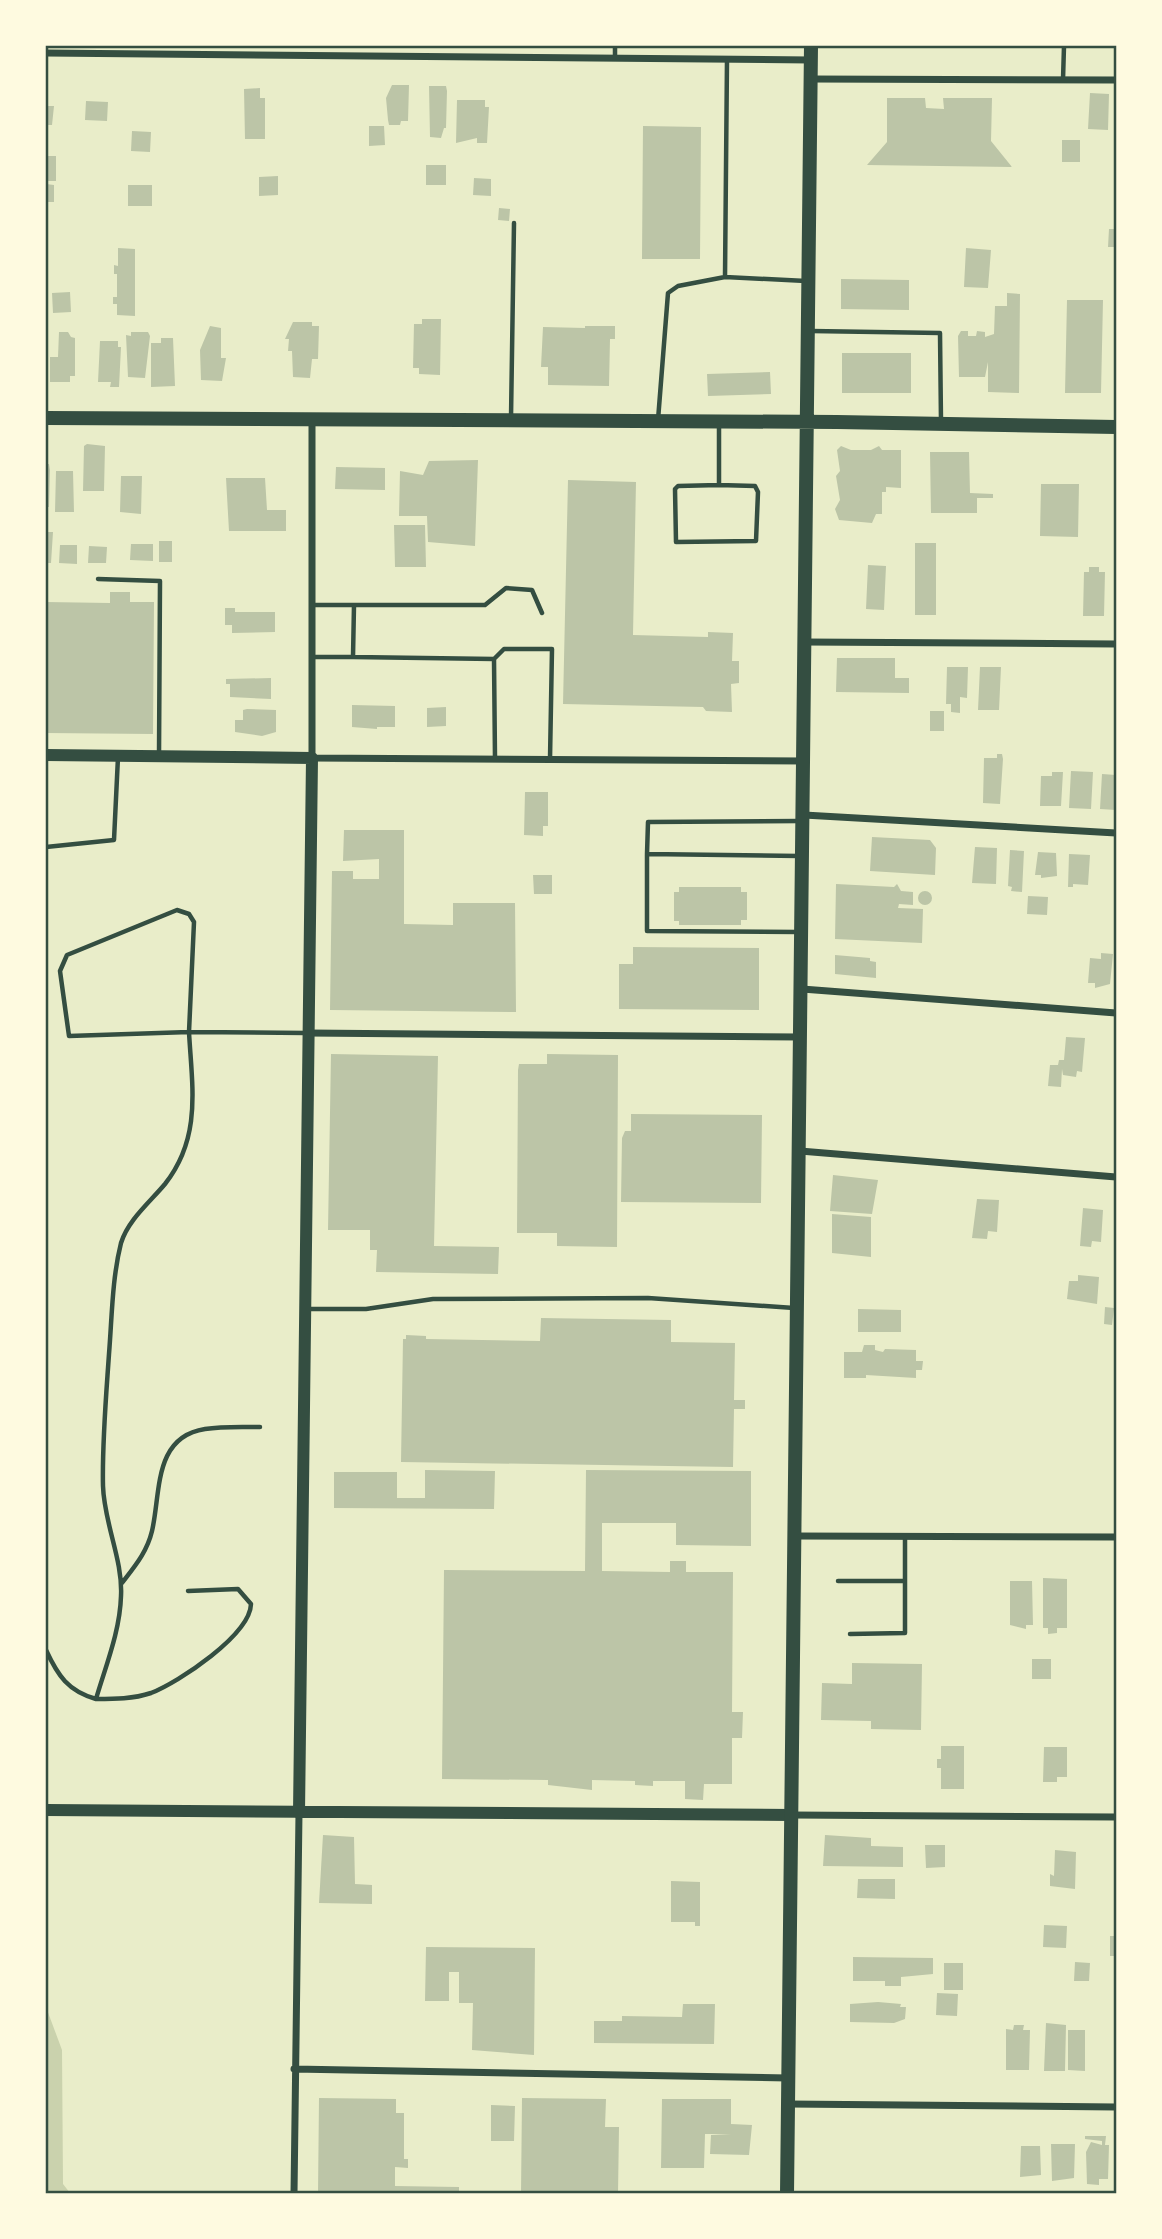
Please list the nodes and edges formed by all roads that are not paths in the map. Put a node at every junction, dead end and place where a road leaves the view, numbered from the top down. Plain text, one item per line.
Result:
1 (615, 46) edge
2 (1064, 46) edge
3 (46, 53) edge
4 (811, 53) edge
5 (615, 56) junction
6 (727, 58) junction
7 (811, 79) junction
8 (1063, 80) junction
9 (1116, 80) edge
10 (514, 223) dead end
11 (725, 277) junction
12 (807, 281) junction
13 (806, 331) junction
14 (46, 418) edge
15 (312, 420) junction
16 (511, 420) junction
17 (658, 421) junction
18 (719, 421) junction
19 (807, 422) junction
20 (941, 424) junction
21 (1116, 428) edge
22 (719, 485) junction
23 (98, 579) dead end
24 (312, 605) junction
25 (354, 605) junction
26 (542, 613) dead end
27 (803, 642) junction
28 (1116, 643) edge
29 (313, 657) junction
30 (353, 657) junction
31 (494, 659) junction
32 (46, 755) edge
33 (118, 756) junction
34 (159, 756) junction
35 (312, 758) junction
36 (495, 759) junction
37 (550, 760) junction
38 (805, 761) junction
39 (804, 818) junction
40 (1116, 833) edge
41 (46, 847) edge
42 (648, 854) junction
43 (804, 856) junction
44 (803, 932) junction
45 (802, 989) junction
46 (1116, 1013) edge
47 (189, 1032) junction
48 (307, 1033) junction
49 (802, 1037) junction
50 (800, 1151) junction
51 (1116, 1177) edge
52 (304, 1309) junction
53 (798, 1309) junction
54 (260, 1427) dead end
55 (795, 1536) junction
56 (905, 1536) junction
57 (1116, 1537) edge
58 (838, 1581) dead end
59 (905, 1581) junction
60 (122, 1584) junction
61 (188, 1591) dead end
62 (850, 1633) dead end
63 (46, 1650) edge
64 (96, 1699) junction
65 (46, 1810) edge
66 (299, 1813) junction
67 (792, 1815) junction
68 (1116, 1817) edge
69 (294, 2069) junction
70 (788, 2078) junction
71 (788, 2104) junction
72 (1116, 2107) edge
73 (294, 2193) edge
74 (787, 2193) edge

1 - 5 lane
2 - 8 lane
3 - 5 street
4 - 6 street
4 - 7 main road
5 - 6 street
6 - 11 lane
7 - 8 street
7 - 12 main road
8 - 9 street
10 - 16 lane
11 - 12 lane
11 - 17 lane
12 - 13 main road
13 - 19 main road
13 - 20 lane
14 - 15 main road
15 - 16 main road
15 - 24 street
16 - 17 main road
17 - 18 main road
18 - 19 main road
18 - 22 lane
19 - 20 main road
19 - 27 main road
20 - 21 main road
22 - 22 lane
23 - 34 lane
24 - 25 lane
24 - 29 street
25 - 26 lane
25 - 30 lane
27 - 28 street
27 - 38 main road
29 - 30 lane
29 - 35 street
30 - 31 lane
31 - 36 lane
31 - 37 lane
32 - 33 street
33 - 34 street
33 - 41 lane
34 - 35 street
35 - 36 street
35 - 48 street
36 - 37 street
37 - 38 street
38 - 39 main road
39 - 40 street
39 - 42 lane
39 - 43 main road
42 - 43 lane
42 - 44 lane
43 - 44 main road
44 - 45 main road
45 - 46 street
45 - 49 main road
47 - 47 lane
47 - 48 lane
47 - 60 lane
48 - 49 street
48 - 52 street
49 - 50 main road
50 - 51 street
50 - 53 main road
52 - 53 lane
52 - 66 street
53 - 55 main road
54 - 60 lane
55 - 56 street
55 - 67 main road
56 - 57 street
56 - 59 lane
58 - 59 lane
59 - 62 lane
60 - 64 lane
61 - 64 lane
63 - 64 lane
65 - 66 street
66 - 67 street
66 - 69 street
67 - 68 street
67 - 70 main road
69 - 70 street
69 - 73 street
70 - 71 main road
71 - 72 street
71 - 74 main road

